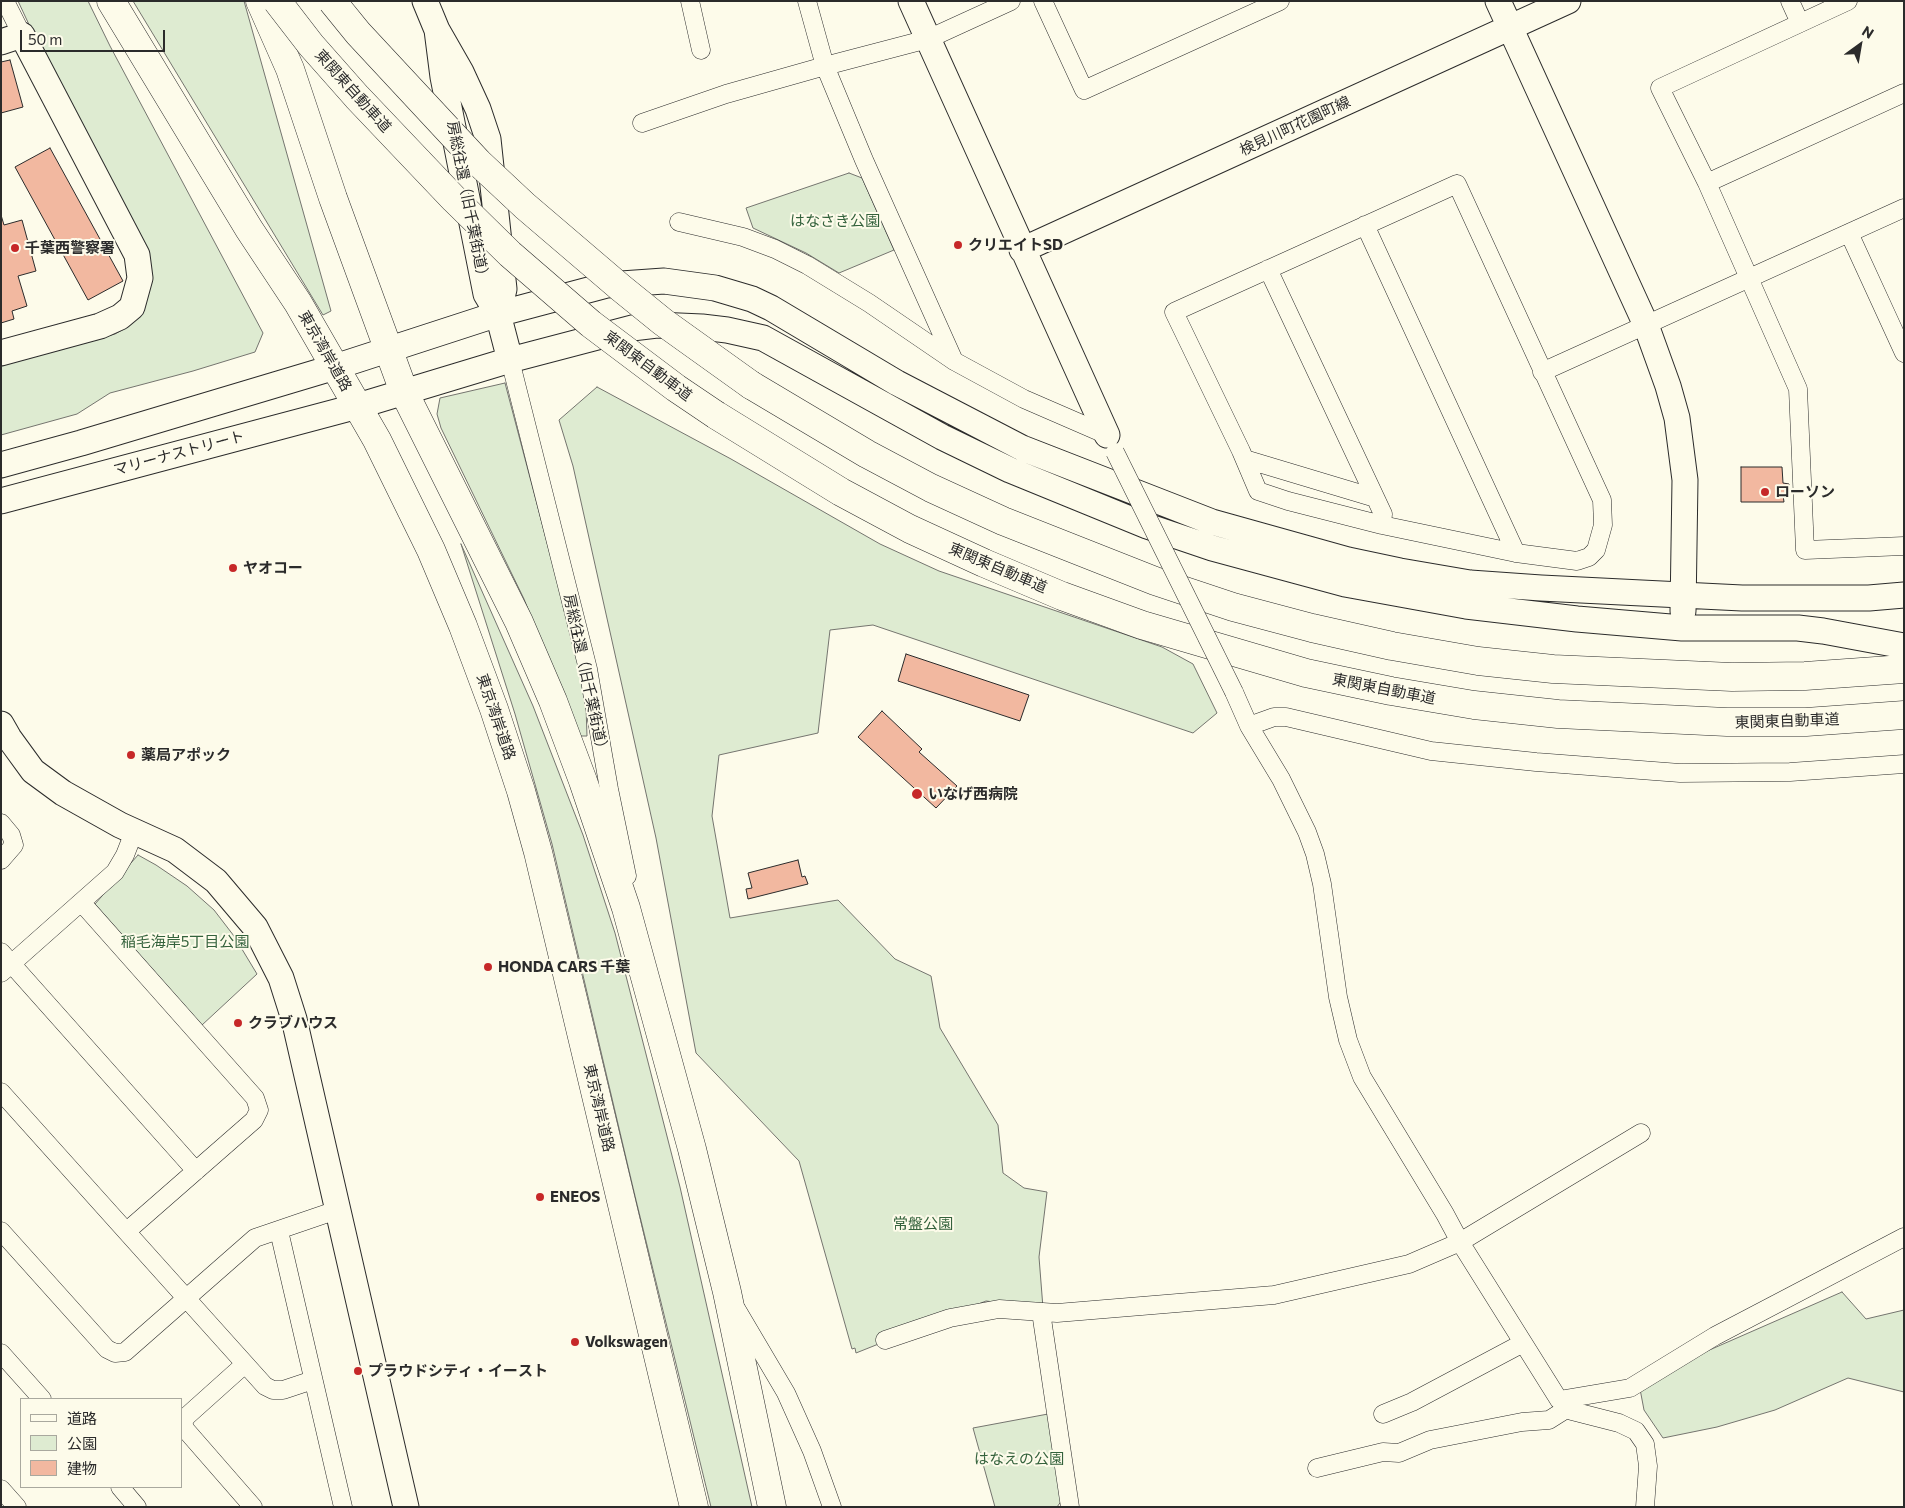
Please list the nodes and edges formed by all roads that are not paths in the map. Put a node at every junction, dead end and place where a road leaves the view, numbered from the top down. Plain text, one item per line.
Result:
1 (5, 1) edge
2 (111, 1) edge
3 (260, 1) edge
4 (277, 1) edge
5 (332, 1) edge
6 (425, 1) edge
7 (690, 1) edge
8 (807, 1) edge
9 (911, 1) edge
10 (1011, 1) edge
11 (1043, 1) edge
12 (1280, 1) edge
13 (1498, 1) edge
14 (1568, 1) edge
15 (1790, 1) edge
16 (1848, 1) edge
17 (1800, 23) junction
18 (1510, 28) junction
19 (437, 30) junction
20 (12, 38) edge
21 (928, 39) junction
22 (701, 50) dead end
23 (825, 66) junction
24 (1904, 94) edge
25 (642, 123) dead end
26 (1707, 183) junction
27 (1904, 208) edge
28 (679, 222) dead end
29 (1365, 225) junction
30 (1849, 233) junction
31 (1022, 250) junction
32 (1268, 269) junction
33 (1748, 279) junction
34 (498, 314) junction
35 (1646, 325) junction
36 (388, 349) junction
37 (1, 353) edge
38 (1904, 353) edge
39 (510, 360) junction
40 (954, 361) junction
41 (334, 367) junction
42 (1542, 372) junction
43 (404, 392) junction
44 (358, 406) junction
45 (1111, 443) junction
46 (1245, 459) junction
47 (1, 465) edge
48 (1375, 498) junction
49 (1, 501) edge
50 (1382, 525) junction
51 (1904, 546) edge
52 (1516, 553) junction
53 (1685, 595) junction
54 (1904, 596) edge
55 (1682, 628) junction
56 (1904, 646) edge
57 (1904, 669) edge
58 (1904, 715) edge
59 (1, 724) edge
60 (1249, 726) junction
61 (1904, 764) edge
62 (1, 823) edge
63 (134, 832) junction
64 (1, 860) edge
65 (81, 902) junction
66 (5, 963) edge
67 (650, 993) junction
68 (1, 1092) edge
69 (1641, 1133) dead end
70 (196, 1171) junction
71 (337, 1210) junction
72 (1, 1231) edge
73 (127, 1231) junction
74 (279, 1231) junction
75 (1904, 1236) edge
76 (1460, 1242) junction
77 (727, 1292) junction
78 (186, 1298) junction
79 (1041, 1312) junction
80 (885, 1340) dead end
81 (1523, 1343) junction
82 (1, 1353) edge
83 (245, 1364) junction
84 (313, 1380) junction
85 (41, 1398) edge
86 (1563, 1404) junction
87 (1383, 1414) dead end
88 (1316, 1468) dead end
89 (121, 1488) edge
90 (1, 1489) edge
91 (17, 1507) edge
92 (138, 1507) edge
93 (253, 1507) edge
94 (343, 1507) edge
95 (406, 1507) edge
96 (694, 1507) edge
97 (772, 1507) edge
98 (832, 1507) edge
99 (1070, 1507) edge
100 (1645, 1507) edge

1 - 20 street
2 - 41 highway, 東京湾岸道路
3 - 36 highway
4 - 58 highway, 東関東自動車道, bridge
5 - 57 highway, bridge
6 - 19 street, 房総往還（旧千葉街道）
7 - 22 street
8 - 23 street
9 - 21 street
10 - 21 street
11 - 12 street
13 - 18 street
14 - 18 street, 検見川町花園町線
15 - 17 street
16 - 17 street
17 - 26 street
18 - 31 street, 検見川町花園町線
18 - 35 street
19 - 34 street, 房総往還（旧千葉街道）
19 - 34 street, 房総往還（旧千葉街道）
20 - 37 street
21 - 23 street
21 - 31 street
23 - 25 street
23 - 40 street
24 - 26 street
26 - 33 street
27 - 30 street
28 - 40 street
29 - 32 street
29 - 42 street
29 - 52 street
30 - 33 street
30 - 38 street
31 - 45 street
32 - 46 street
32 - 48 street
33 - 35 street
33 - 51 street
34 - 36 street
34 - 39 street
34 - 53 street
35 - 42 street
35 - 53 street
36 - 41 street
36 - 43 highway
39 - 43 street, マリーナストリート
39 - 55 street, マリーナストリート
39 - 67 street, 房総往還（旧千葉街道）
40 - 45 street
41 - 44 highway, 東京湾岸道路
41 - 47 street
42 - 52 street
43 - 44 street, マリーナストリート
43 - 67 highway
44 - 49 street, マリーナストリート
44 - 96 highway, 東京湾岸道路
45 - 60 street, bridge
46 - 48 street
46 - 50 street
48 - 50 street
50 - 52 street
53 - 54 street
53 - 55 street
55 - 56 street, マリーナストリート
59 - 63 street
60 - 61 street
60 - 76 street
62 - 64 street
63 - 65 street
63 - 71 street
65 - 66 street
65 - 70 street
66 - 70 street
67 - 77 highway
68 - 73 street
69 - 76 street
70 - 73 street
71 - 74 street
71 - 95 street
72 - 78 street
73 - 78 street
74 - 78 street
74 - 84 street
75 - 86 street
76 - 79 street
76 - 81 street
77 - 97 highway
77 - 98 street
78 - 83 street
79 - 80 street
79 - 99 street
81 - 86 street
81 - 87 street
82 - 85 street
83 - 84 street
83 - 93 street
84 - 94 street
86 - 88 street
86 - 100 street
89 - 92 street
90 - 91 street

